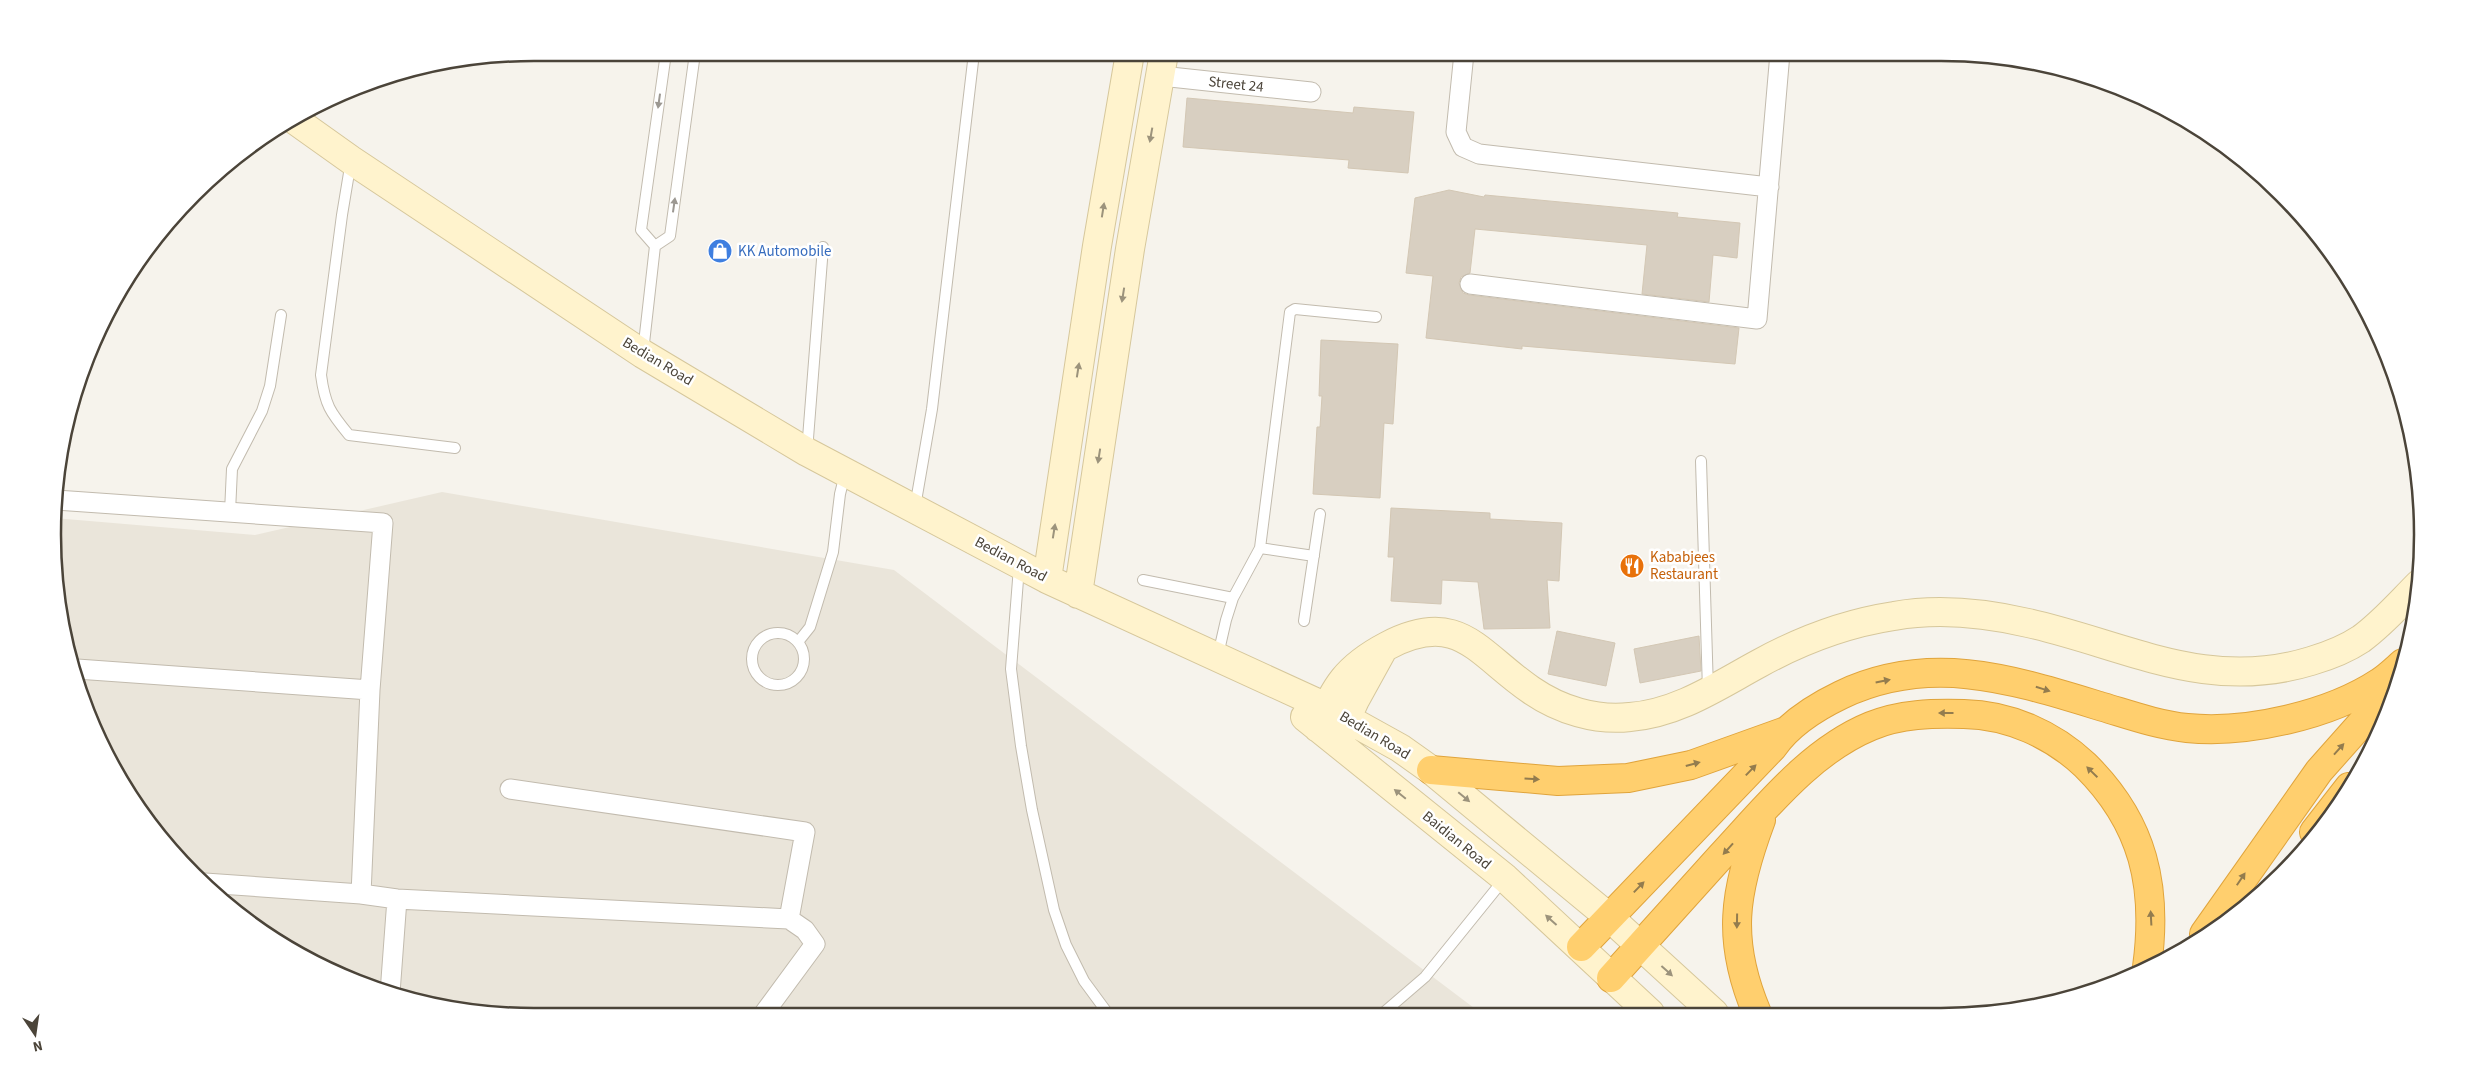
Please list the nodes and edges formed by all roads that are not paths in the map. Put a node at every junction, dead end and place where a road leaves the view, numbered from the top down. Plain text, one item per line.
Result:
1 (665, 61) edge
2 (695, 61) edge
3 (973, 61) edge
4 (1128, 61) edge
5 (1463, 61) edge
6 (1779, 61) edge
7 (1161, 76) edge
8 (1311, 92) dead end
9 (1122, 94) junction
10 (300, 124) edge
11 (351, 160) junction
12 (1769, 187) junction
13 (655, 246) junction
14 (1097, 246) junction
15 (823, 247) dead end
16 (1130, 249) junction
17 (1470, 284) dead end
18 (281, 315) dead end
19 (1376, 317) dead end
20 (643, 354) junction
21 (455, 448) dead end
22 (807, 452) junction
23 (1702, 461) dead end
24 (845, 473) junction
25 (62, 500) edge
26 (915, 508) junction
27 (230, 512) junction
28 (1320, 514) dead end
29 (1260, 548) junction
30 (1314, 556) junction
31 (1020, 563) junction
32 (1047, 579) junction
33 (1143, 580) dead end
34 (2410, 593) edge
35 (1078, 594) junction
36 (1233, 598) junction
37 (1304, 622) dead end
38 (798, 642) junction
39 (1384, 647) junction
40 (1218, 656) junction
41 (81, 670) edge
42 (2394, 670) edge
43 (1366, 682) junction
44 (370, 690) junction
45 (1708, 693) junction
46 (2386, 696) edge
47 (1331, 724) junction
48 (1783, 732) junction
49 (1400, 748) junction
50 (1432, 770) junction
51 (510, 789) dead end
52 (1766, 807) junction
53 (1505, 878) junction
54 (215, 884) edge
55 (361, 894) junction
56 (396, 899) junction
57 (1610, 918) junction
58 (789, 920) junction
59 (2213, 921) edge
60 (1640, 946) junction
61 (1581, 948) junction
62 (2148, 960) edge
63 (1611, 978) junction
64 (390, 986) edge
65 (768, 1008) edge
66 (1104, 1008) edge
67 (1389, 1008) edge
68 (1644, 1008) edge
69 (1708, 1008) edge
70 (1756, 1008) edge

1 -> 13 lane
13 -> 2 lane
3 - 26 lane
4 - 9 street
5 - 12 street
6 - 12 street
7 - 8 street, Street 24
7 - 9 street
7 -> 16 street
14 -> 9 street
10 - 11 street, Bedian Road
11 - 20 street, Bedian Road
11 - 21 lane
12 - 17 street
13 - 20 lane
14 - 16 street
32 -> 14 street
15 - 22 lane
16 -> 35 street
18 - 27 lane
19 - 29 lane
20 - 22 street, Bedian Road
22 - 24 street, Bedian Road
23 - 45 lane
24 - 26 street, Bedian Road
24 - 38 lane
25 - 27 street
26 - 31 street, Bedian Road
27 - 44 street
28 - 30 lane
29 - 30 lane
29 - 36 lane
30 - 37 lane
31 - 32 street, Bedian Road
31 - 66 lane
32 - 35 street, Bedian Road
33 - 36 lane
34 - 45 street
35 - 40 street, Bedian Road
36 - 40 lane
38 - 38 lane
39 - 43 street
39 - 45 street
39 - 47 street
40 - 47 street, Bedian Road
41 - 44 street
48 -> 42 highway
43 - 47 street
43 - 49 street
44 - 55 street
59 -> 46 highway
47 - 49 street, Bedian Road
53 -> 47 street, Baidian Road
50 -> 48 highway
57 -> 48 highway
49 - 50 street, Bedian Road
50 -> 57 street, Bedian Road
51 - 58 street
52 -> 60 highway
62 -> 52 highway
52 -> 70 highway
61 -> 53 street, Baidian Road
53 - 67 lane
54 - 55 street
55 - 56 street
56 - 58 street
56 - 64 street
57 - 60 street, Bedian Road
57 - 61 highway
58 - 65 street
60 - 63 highway
60 -> 69 street, Bedian Road
61 - 63 street, Baidian Road
63 - 68 street, Baidian Road

